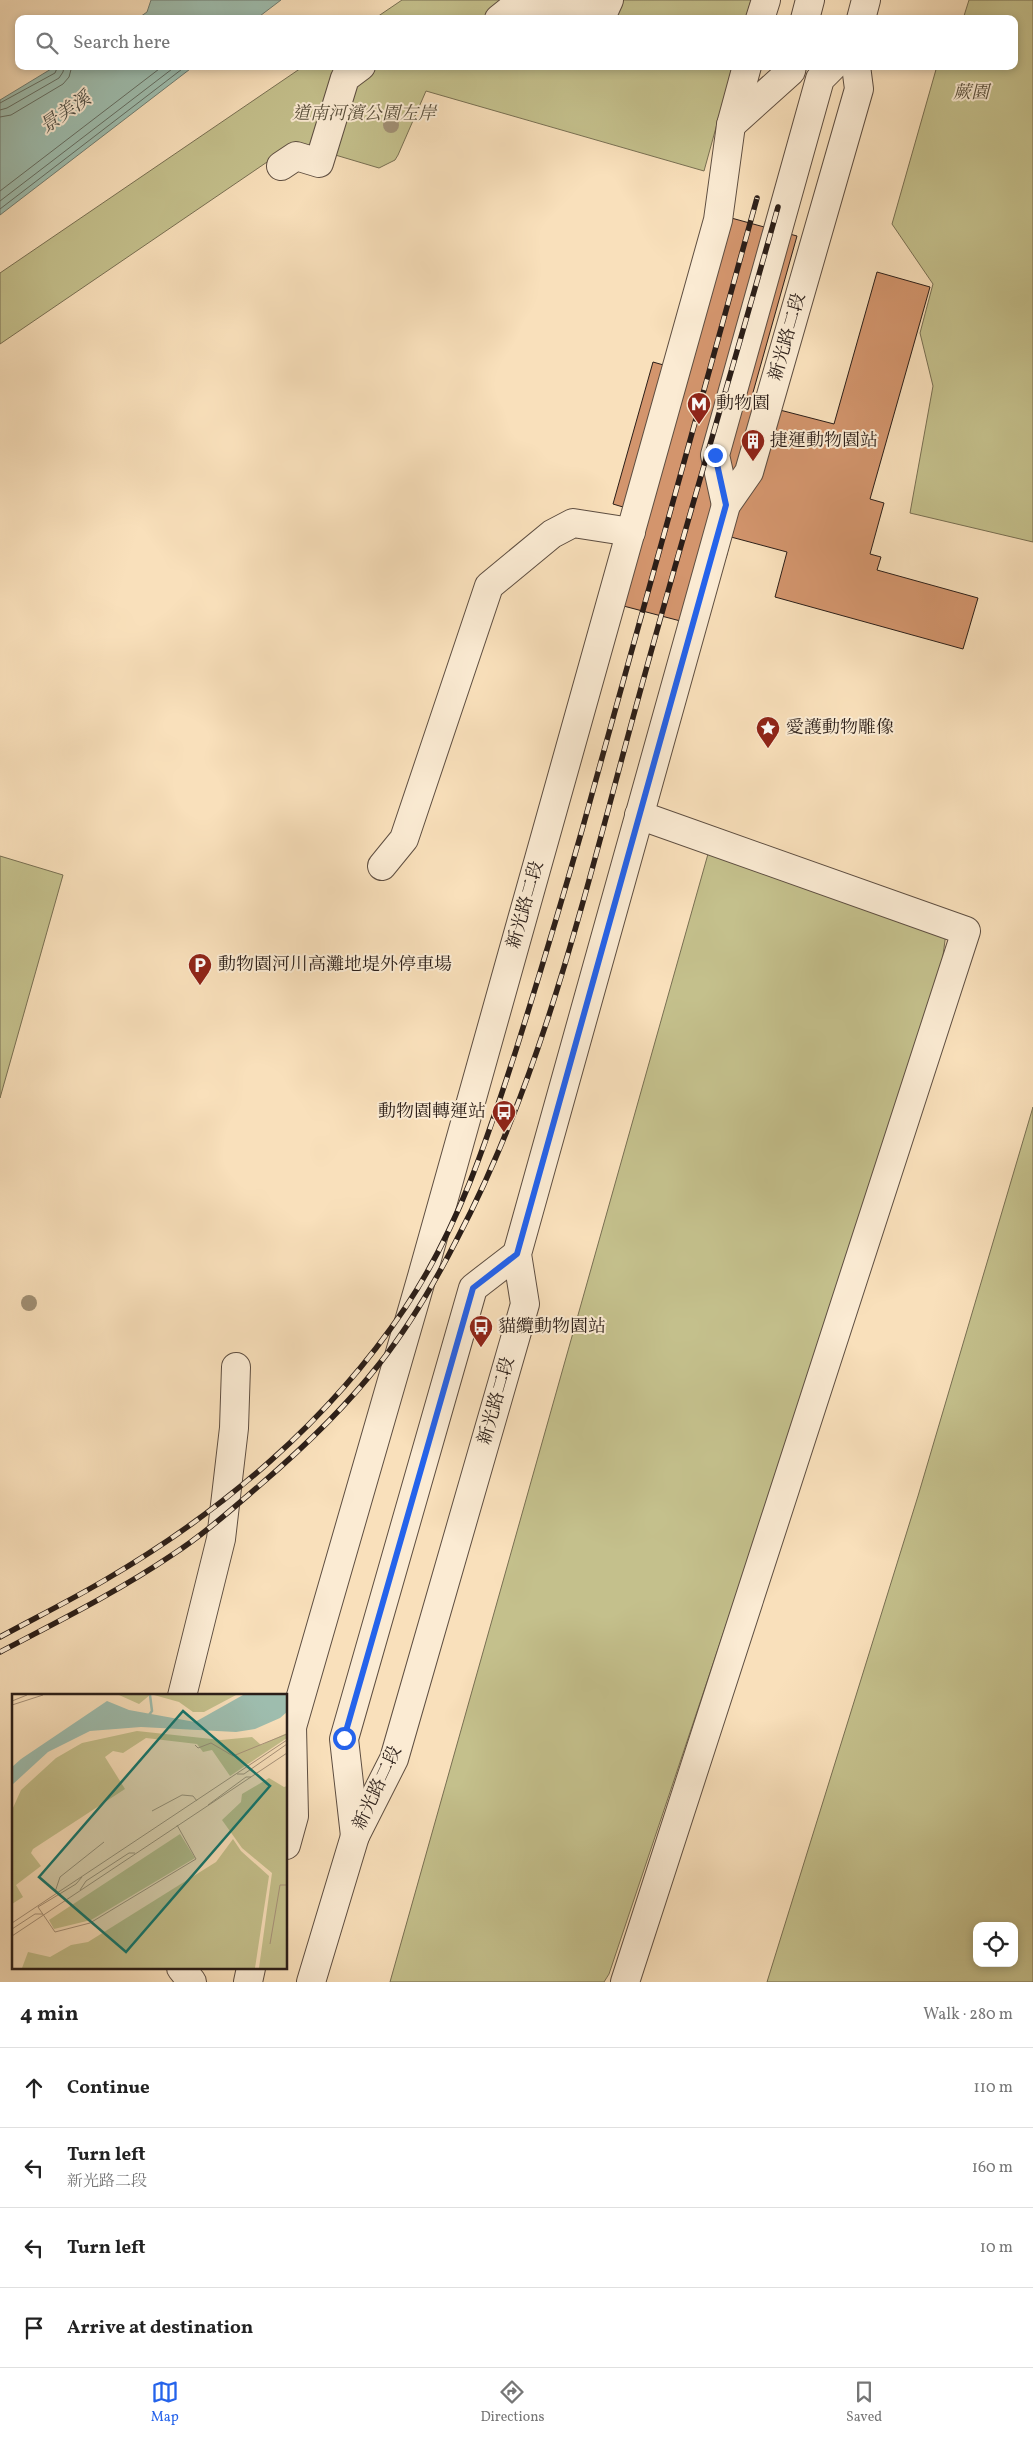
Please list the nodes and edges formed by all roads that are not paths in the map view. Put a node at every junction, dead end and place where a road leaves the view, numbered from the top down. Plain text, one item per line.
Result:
1 (609, 0) edge
2 (766, 0) edge
3 (810, 0) edge
4 (866, 0) edge
5 (504, 15) edge
6 (761, 15) edge
7 (806, 15) edge
8 (862, 15) edge
9 (746, 70) edge
10 (791, 70) edge
11 (829, 70) edge
12 (857, 70) edge
13 (353, 72) edge
14 (730, 125) junction
15 (281, 166) dead end
16 (726, 505) junction
17 (631, 532) junction
18 (638, 815) junction
19 (382, 866) dead end
20 (517, 1254) junction
21 (236, 1367) dead end
22 (182, 1694) edge
23 (289, 1733) edge
24 (355, 1836) junction
25 (288, 1838) edge
26 (183, 1970) edge
27 (192, 1982) edge
28 (311, 1982) edge
29 (625, 1982) edge

1 - 5 street
2 - 6 street
3 - 7 street
4 - 8 street
9 - 14 street, 新光路二段
10 - 14 street
11 - 16 street
12 - 16 street, 新光路二段
13 - 15 street
14 - 17 street, 新光路二段
16 - 18 street, 新光路二段
17 - 19 street
17 - 23 street, 新光路二段
18 - 20 street, 新光路二段
18 - 29 street
20 - 24 street, 新光路二段
20 - 24 street
21 - 22 street
23 - 25 street, 新光路二段
24 - 28 street, 新光路二段
26 - 27 street

